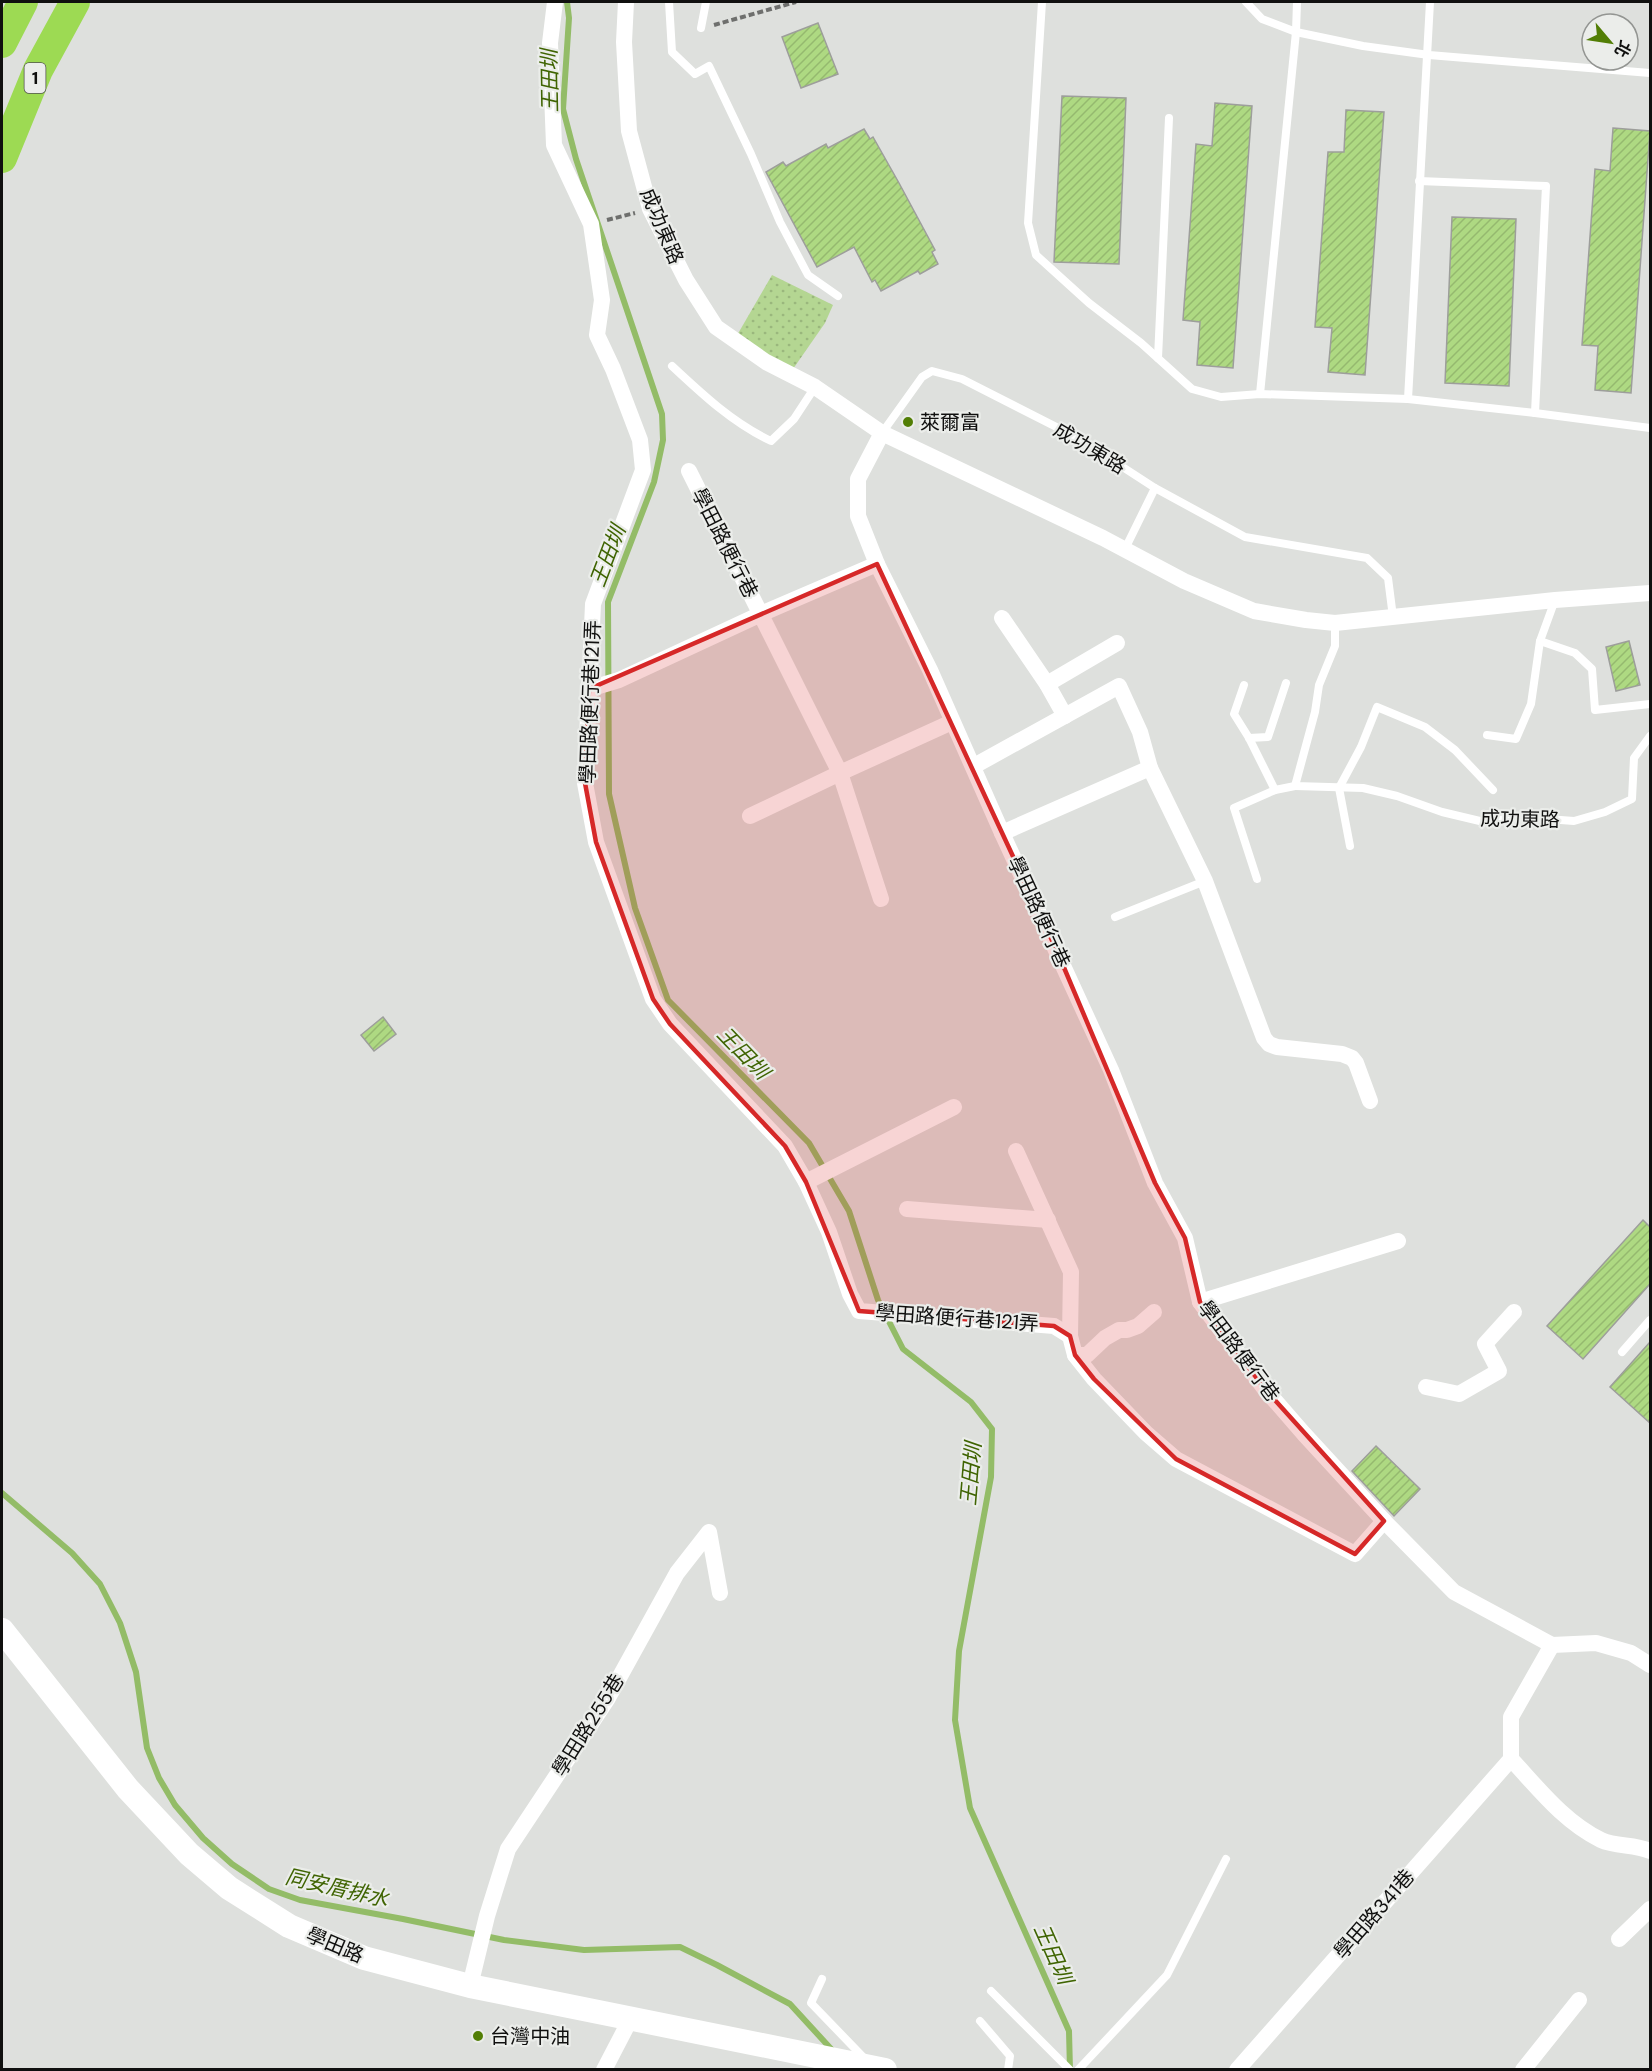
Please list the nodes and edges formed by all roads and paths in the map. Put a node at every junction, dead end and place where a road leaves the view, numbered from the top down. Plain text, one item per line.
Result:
1 (23, 2) edge
2 (75, 2) edge
3 (555, 2) edge
4 (626, 2) edge
5 (669, 2) edge
6 (706, 2) edge
7 (796, 2) edge
8 (1042, 2) edge
9 (1246, 2) edge
10 (1297, 2) edge
11 (1430, 2) edge
12 (701, 28) joint
13 (1296, 32) junction
14 (2, 44) edge
15 (1429, 55) junction
16 (1650, 73) edge
17 (1169, 118) dead end
18 (2, 158) edge
19 (1419, 181) junction
20 (650, 209) junction
21 (606, 221) dead end
22 (838, 296) dead end
23 (1158, 358) junction
24 (672, 366) dead end
25 (815, 387) junction
26 (1260, 394) junction
27 (1408, 399) junction
28 (1535, 413) junction
29 (1650, 428) edge
30 (882, 433) junction
31 (689, 471) dead end
32 (1155, 488) junction
33 (1125, 549) junction
34 (877, 564) junction
35 (1650, 593) edge
36 (1555, 600) junction
37 (761, 614) junction
38 (1393, 617) junction
39 (1002, 618) dead end
40 (1335, 622) junction
41 (1540, 640) junction
42 (1117, 643) dead end
43 (1286, 683) dead end
44 (1047, 684) junction
45 (1244, 685) dead end
46 (589, 689) junction
47 (1650, 704) edge
48 (1065, 716) junction
49 (952, 722) junction
50 (1487, 735) dead end
51 (1650, 736) edge
52 (1249, 738) junction
53 (974, 766) junction
54 (1150, 768) junction
55 (840, 773) junction
56 (1295, 786) junction
57 (1339, 788) junction
58 (1275, 790) junction
59 (1493, 790) dead end
60 (750, 816) dead end
61 (1002, 833) junction
62 (1350, 846) dead end
63 (1257, 879) dead end
64 (1206, 881) junction
65 (881, 899) dead end
66 (1115, 917) dead end
67 (1370, 1101) dead end
68 (954, 1107) dead end
69 (1016, 1151) dead end
70 (806, 1182) junction
71 (908, 1209) dead end
72 (1048, 1220) junction
73 (1398, 1240) dead end
74 (1200, 1302) junction
75 (1154, 1312) dead end
76 (1514, 1312) dead end
77 (1650, 1320) edge
78 (1070, 1336) junction
79 (1622, 1352) dead end
80 (1075, 1355) junction
81 (1426, 1387) dead end
82 (1384, 1521) junction
83 (720, 1593) dead end
84 (2, 1630) edge
85 (1552, 1645) junction
86 (1650, 1665) edge
87 (1511, 1759) junction
88 (1650, 1851) edge
89 (1226, 1859) dead end
90 (1650, 1909) edge
91 (1619, 1939) dead end
92 (822, 1979) dead end
93 (470, 1986) junction
94 (991, 1991) dead end
95 (1579, 2000) dead end
96 (630, 2018) junction
97 (980, 2021) dead end
98 (788, 2049) junction
99 (879, 2068) edge
100 (604, 2070) edge
101 (810, 2070) edge
102 (1008, 2070) edge
103 (1070, 2070) edge
104 (1078, 2070) edge
105 (1237, 2070) edge
106 (1524, 2070) edge

1 - 14 highway
2 - 18 highway, 1
3 - 46 street, 學田路便行巷121弄
4 - 20 street, 成功東路
5 - 22 lane
6 - 12 lane
7 - 12 path
8 - 23 lane
9 - 13 lane
10 - 13 lane
11 - 15 lane
13 - 15 lane
13 - 26 lane
15 - 16 lane
15 - 19 lane
17 - 23 lane
19 - 27 lane
19 - 28 lane
20 - 21 path
20 - 25 street, 成功東路
23 - 26 lane
24 - 25 lane
25 - 30 street, 成功東路
26 - 27 lane
27 - 28 lane
28 - 29 lane
30 - 32 lane, 成功東路
30 - 33 street, 成功東路
30 - 34 street, 學田路便行巷
31 - 37 street, 學田路便行巷
32 - 33 lane
32 - 38 lane, 成功東路
33 - 40 street, 成功東路
34 - 37 street, 學田路便行巷
34 - 49 street, 學田路便行巷
35 - 36 street, 成功東路
36 - 38 street, 成功東路
36 - 41 lane
37 - 46 street, 學田路便行巷
37 - 55 street, 學田路便行巷
38 - 40 street, 成功東路
39 - 44 street
40 - 56 lane
41 - 47 lane
41 - 50 lane
42 - 44 street
43 - 52 lane
44 - 48 street
45 - 52 lane
46 - 70 street, 學田路便行巷121弄
48 - 53 street
48 - 54 street
49 - 53 street, 學田路便行巷
49 - 55 street
51 - 57 lane, 成功東路
52 - 58 lane
53 - 61 street, 學田路便行巷
54 - 61 street, 學田路便行巷
54 - 64 street
55 - 60 street
55 - 65 street, 學田路便行巷
56 - 57 lane, 成功東路
56 - 58 lane, 成功東路
57 - 59 lane, 成功東路
57 - 62 lane
58 - 63 lane, 成功東路
61 - 74 street, 學田路便行巷
64 - 66 lane
64 - 67 street
68 - 70 street
69 - 72 street
70 - 78 street, 學田路便行巷121弄
71 - 72 street
72 - 78 street
73 - 74 street
74 - 82 street, 學田路便行巷
75 - 80 street
76 - 81 street
77 - 79 lane
78 - 80 street
80 - 82 street
82 - 85 street, 學田路便行巷
83 - 93 street, 學田路255巷
84 - 93 main road, 學田路
85 - 86 street
85 - 87 street
87 - 88 street
87 - 105 street, 學田路341巷
89 - 104 lane
90 - 91 street
92 - 99 lane
93 - 96 main road, 學田路
94 - 103 lane
95 - 106 street
96 - 98 main road, 學田路
96 - 100 street
97 - 102 lane
98 - 99 main road, 學田路
98 - 101 street

